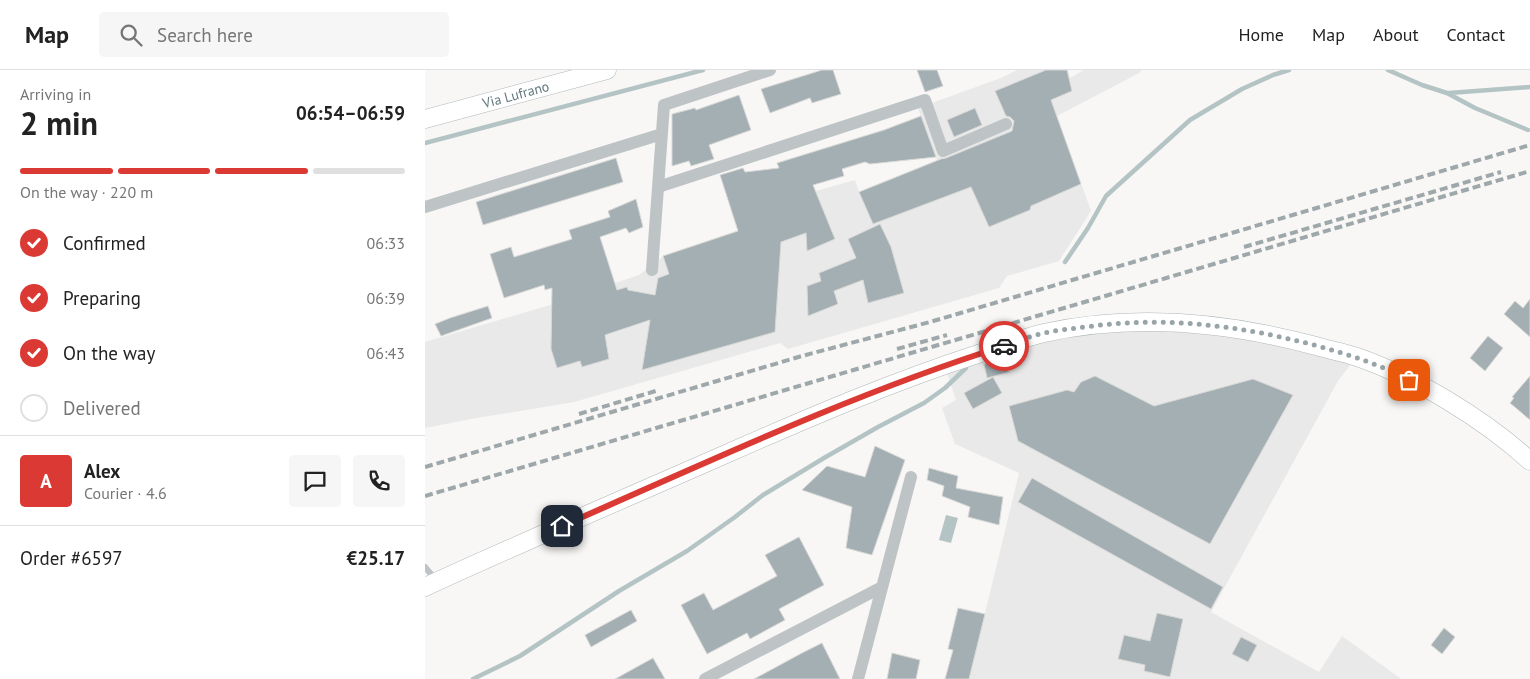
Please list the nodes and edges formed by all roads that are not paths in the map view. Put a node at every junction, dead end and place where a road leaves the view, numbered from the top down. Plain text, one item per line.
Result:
1 (607, 70) edge
2 (770, 70) edge
3 (425, 119) edge
4 (1006, 124) dead end
5 (662, 134) junction
6 (658, 187) junction
7 (425, 207) edge
8 (652, 270) dead end
9 (1530, 461) edge
10 (911, 477) dead end
11 (425, 568) edge
12 (431, 584) edge
13 (882, 587) junction
14 (705, 679) edge
15 (858, 679) edge

1 - 3 street, Via Lufrano
2 - 5 street
4 - 6 street
5 - 6 street
5 - 7 street
6 - 8 street
9 - 12 street
10 - 13 street
11 - 12 lane
13 - 14 street
13 - 15 street

